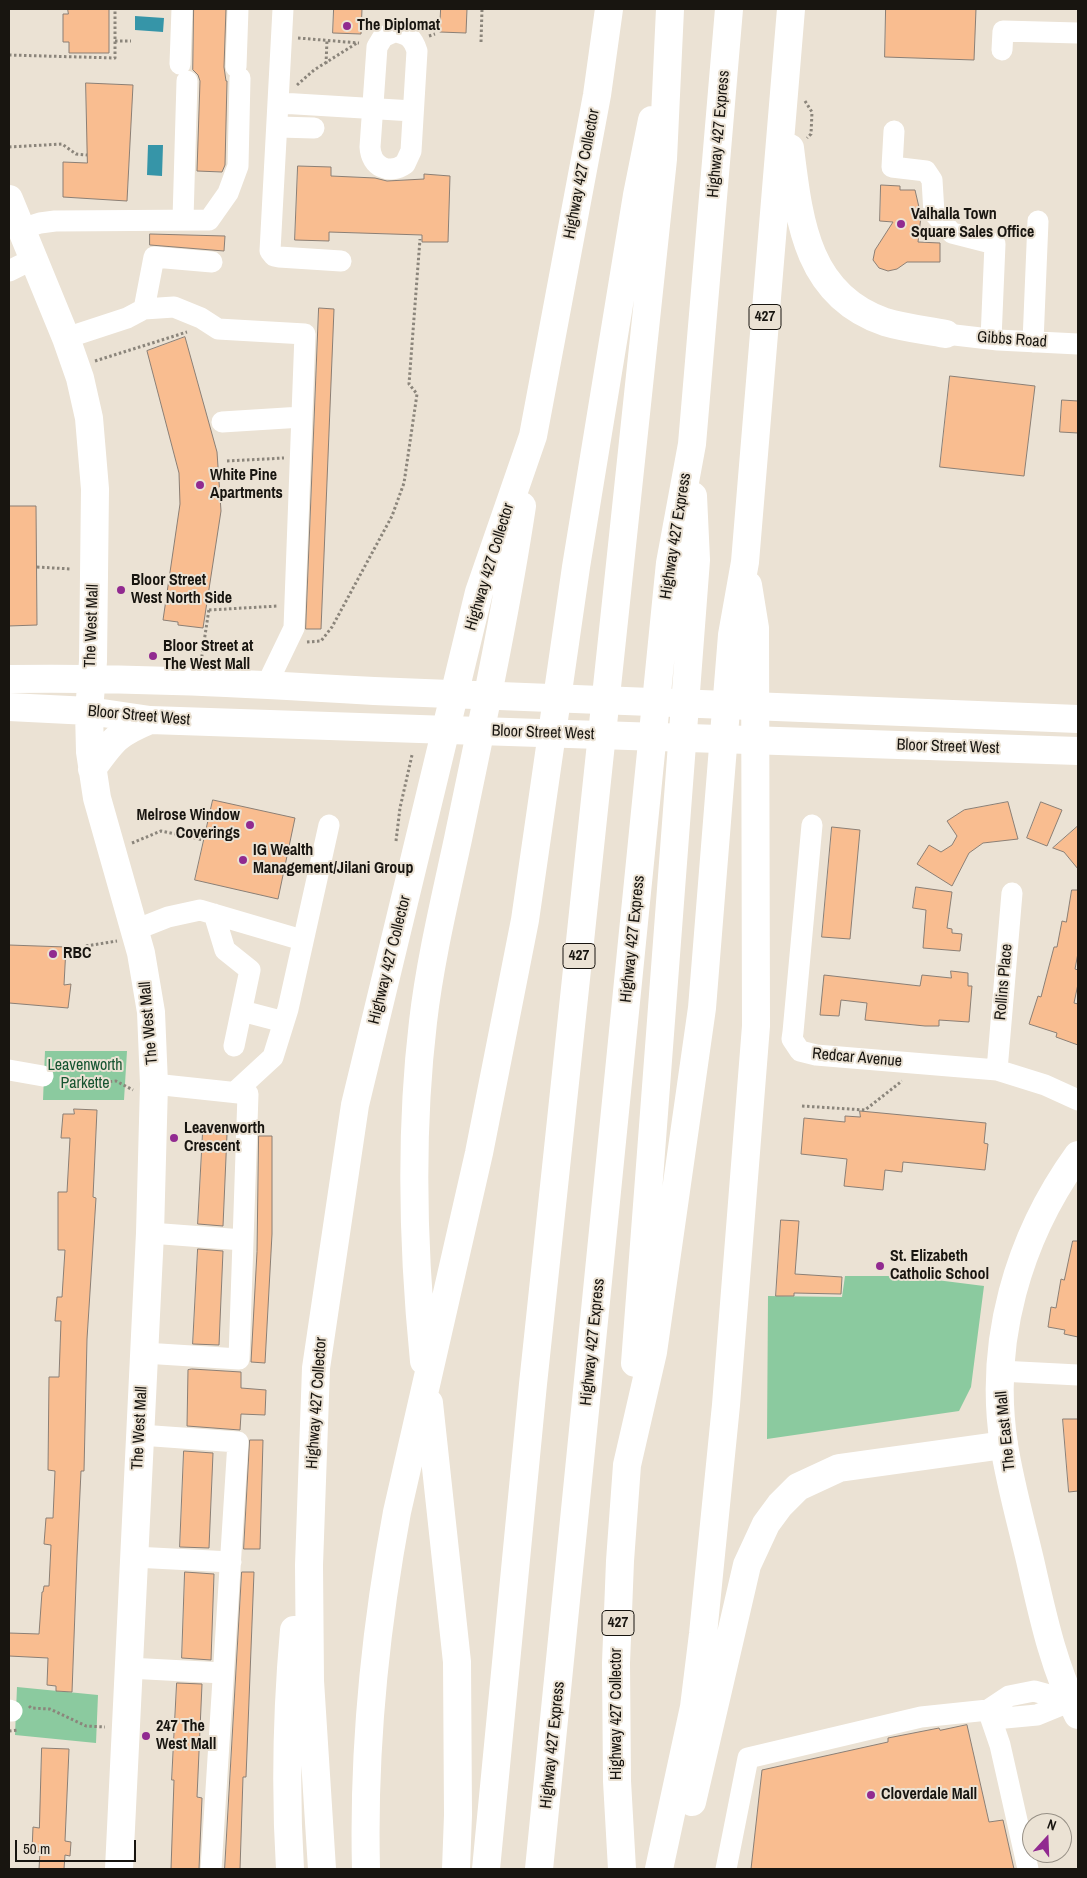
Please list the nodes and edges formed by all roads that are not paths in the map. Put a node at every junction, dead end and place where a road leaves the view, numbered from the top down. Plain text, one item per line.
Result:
1 (182, 9) edge
2 (238, 9) edge
3 (284, 9) edge
4 (609, 9) edge
5 (670, 9) edge
6 (729, 9) edge
7 (791, 9) edge
8 (1078, 33) edge
9 (667, 43) junction
10 (1002, 50) dead end
11 (785, 73) junction
12 (285, 96) junction
13 (372, 110) junction
14 (413, 111) junction
15 (279, 127) junction
16 (314, 128) dead end
17 (894, 131) dead end
18 (13, 215) edge
19 (183, 219) junction
20 (1038, 221) dead end
21 (33, 258) junction
22 (340, 261) dead end
23 (212, 262) dead end
24 (9, 271) edge
25 (144, 309) junction
26 (946, 334) joint
27 (66, 338) junction
28 (991, 339) junction
29 (1033, 342) junction
30 (1078, 344) edge
31 (302, 416) junction
32 (222, 422) dead end
33 (533, 436) junction
34 (692, 444) junction
35 (745, 562) junction
36 (9, 679) edge
37 (91, 679) junction
38 (267, 684) junction
39 (9, 707) edge
40 (89, 712) junction
41 (1078, 719) edge
42 (150, 720) junction
43 (1078, 751) edge
44 (92, 769) junction
45 (329, 825) dead end
46 (812, 825) dead end
47 (1012, 893) dead end
48 (214, 914) junction
49 (136, 934) junction
50 (302, 940) junction
51 (242, 1011) junction
52 (284, 1022) junction
53 (234, 1046) dead end
54 (9, 1070) edge
55 (997, 1070) junction
56 (43, 1076) road end
57 (154, 1088) junction
58 (242, 1093) junction
59 (1078, 1100) edge
60 (1078, 1154) edge
61 (150, 1232) junction
62 (244, 1240) junction
63 (144, 1353) junction
64 (1000, 1371) junction
65 (1078, 1375) edge
66 (140, 1435) junction
67 (1004, 1445) junction
68 (627, 1465) junction
69 (134, 1557) junction
70 (230, 1562) junction
71 (309, 1565) junction
72 (128, 1668) junction
73 (224, 1673) junction
74 (1076, 1705) edge
75 (988, 1710) junction
76 (119, 1869) edge
77 (211, 1869) edge
78 (290, 1869) edge
79 (322, 1869) edge
80 (366, 1869) edge
81 (456, 1869) edge
82 (486, 1869) edge
83 (540, 1869) edge
84 (622, 1869) edge
85 (659, 1869) edge
86 (676, 1869) edge
87 (726, 1869) edge
88 (1028, 1869) edge

1 - 19 street
2 - 19 street
3 - 12 street
4 - 33 main road, Highway 427 Collector
5 - 9 main road, 427
6 - 34 main road, Highway 427 Express
7 - 11 main road, Highway 427 Collector / 427
8 - 10 street
9 - 80 main road
9 - 82 main road, 427
11 - 26 main road
11 - 35 main road, Highway 427 Collector / 427
12 - 13 street
12 - 15 street
13 - 14 street
13 - 14 street
13 - 14 street
15 - 16 street
15 - 22 street
17 - 28 street
18 - 19 street
18 - 21 main road, The West Mall
20 - 29 street
21 - 24 street
21 - 27 main road, The West Mall
23 - 25 street
25 - 27 street
25 - 31 street
26 - 28 street, Gibbs Road
27 - 37 main road, The West Mall
28 - 29 street, Gibbs Road
29 - 30 street, Gibbs Road
31 - 32 street
31 - 38 street
33 - 71 main road, Highway 427 Collector
33 - 81 main road
34 - 68 main road
34 - 83 main road, Highway 427 Express
35 - 68 main road, Highway 427 Collector / 427
35 - 85 main road
36 - 37 main road, Bloor Street West
37 - 38 main road, Bloor Street West
37 - 40 main road, The West Mall
38 - 41 main road, Bloor Street West
39 - 40 main road, Bloor Street West
40 - 42 main road, Bloor Street West
40 - 44 main road, The West Mall
42 - 43 main road, Bloor Street West
42 - 44 main road
44 - 49 main road, The West Mall
45 - 50 street
46 - 55 street, Redcar Avenue
47 - 55 street, Rollins Place
48 - 49 street
48 - 50 street
48 - 51 street
49 - 57 main road, The West Mall
50 - 52 street
51 - 52 street
51 - 53 street
52 - 58 street
54 - 56 street
55 - 59 street, Redcar Avenue
57 - 58 street
57 - 61 main road, The West Mall
58 - 62 street
60 - 64 main road, The East Mall
61 - 62 street
61 - 63 main road, The West Mall
62 - 63 street
63 - 66 main road, The West Mall
64 - 65 street
64 - 67 main road, The East Mall
66 - 69 main road, The West Mall
66 - 70 street
67 - 74 main road, The East Mall
67 - 86 main road
68 - 84 main road, Highway 427 Collector / 427
69 - 70 street
69 - 72 main road, The West Mall
70 - 73 street
71 - 78 main road
71 - 79 main road, Highway 427 Collector
72 - 73 street
72 - 76 main road, The West Mall
73 - 77 street
74 - 75 street
75 - 87 street
75 - 88 street

